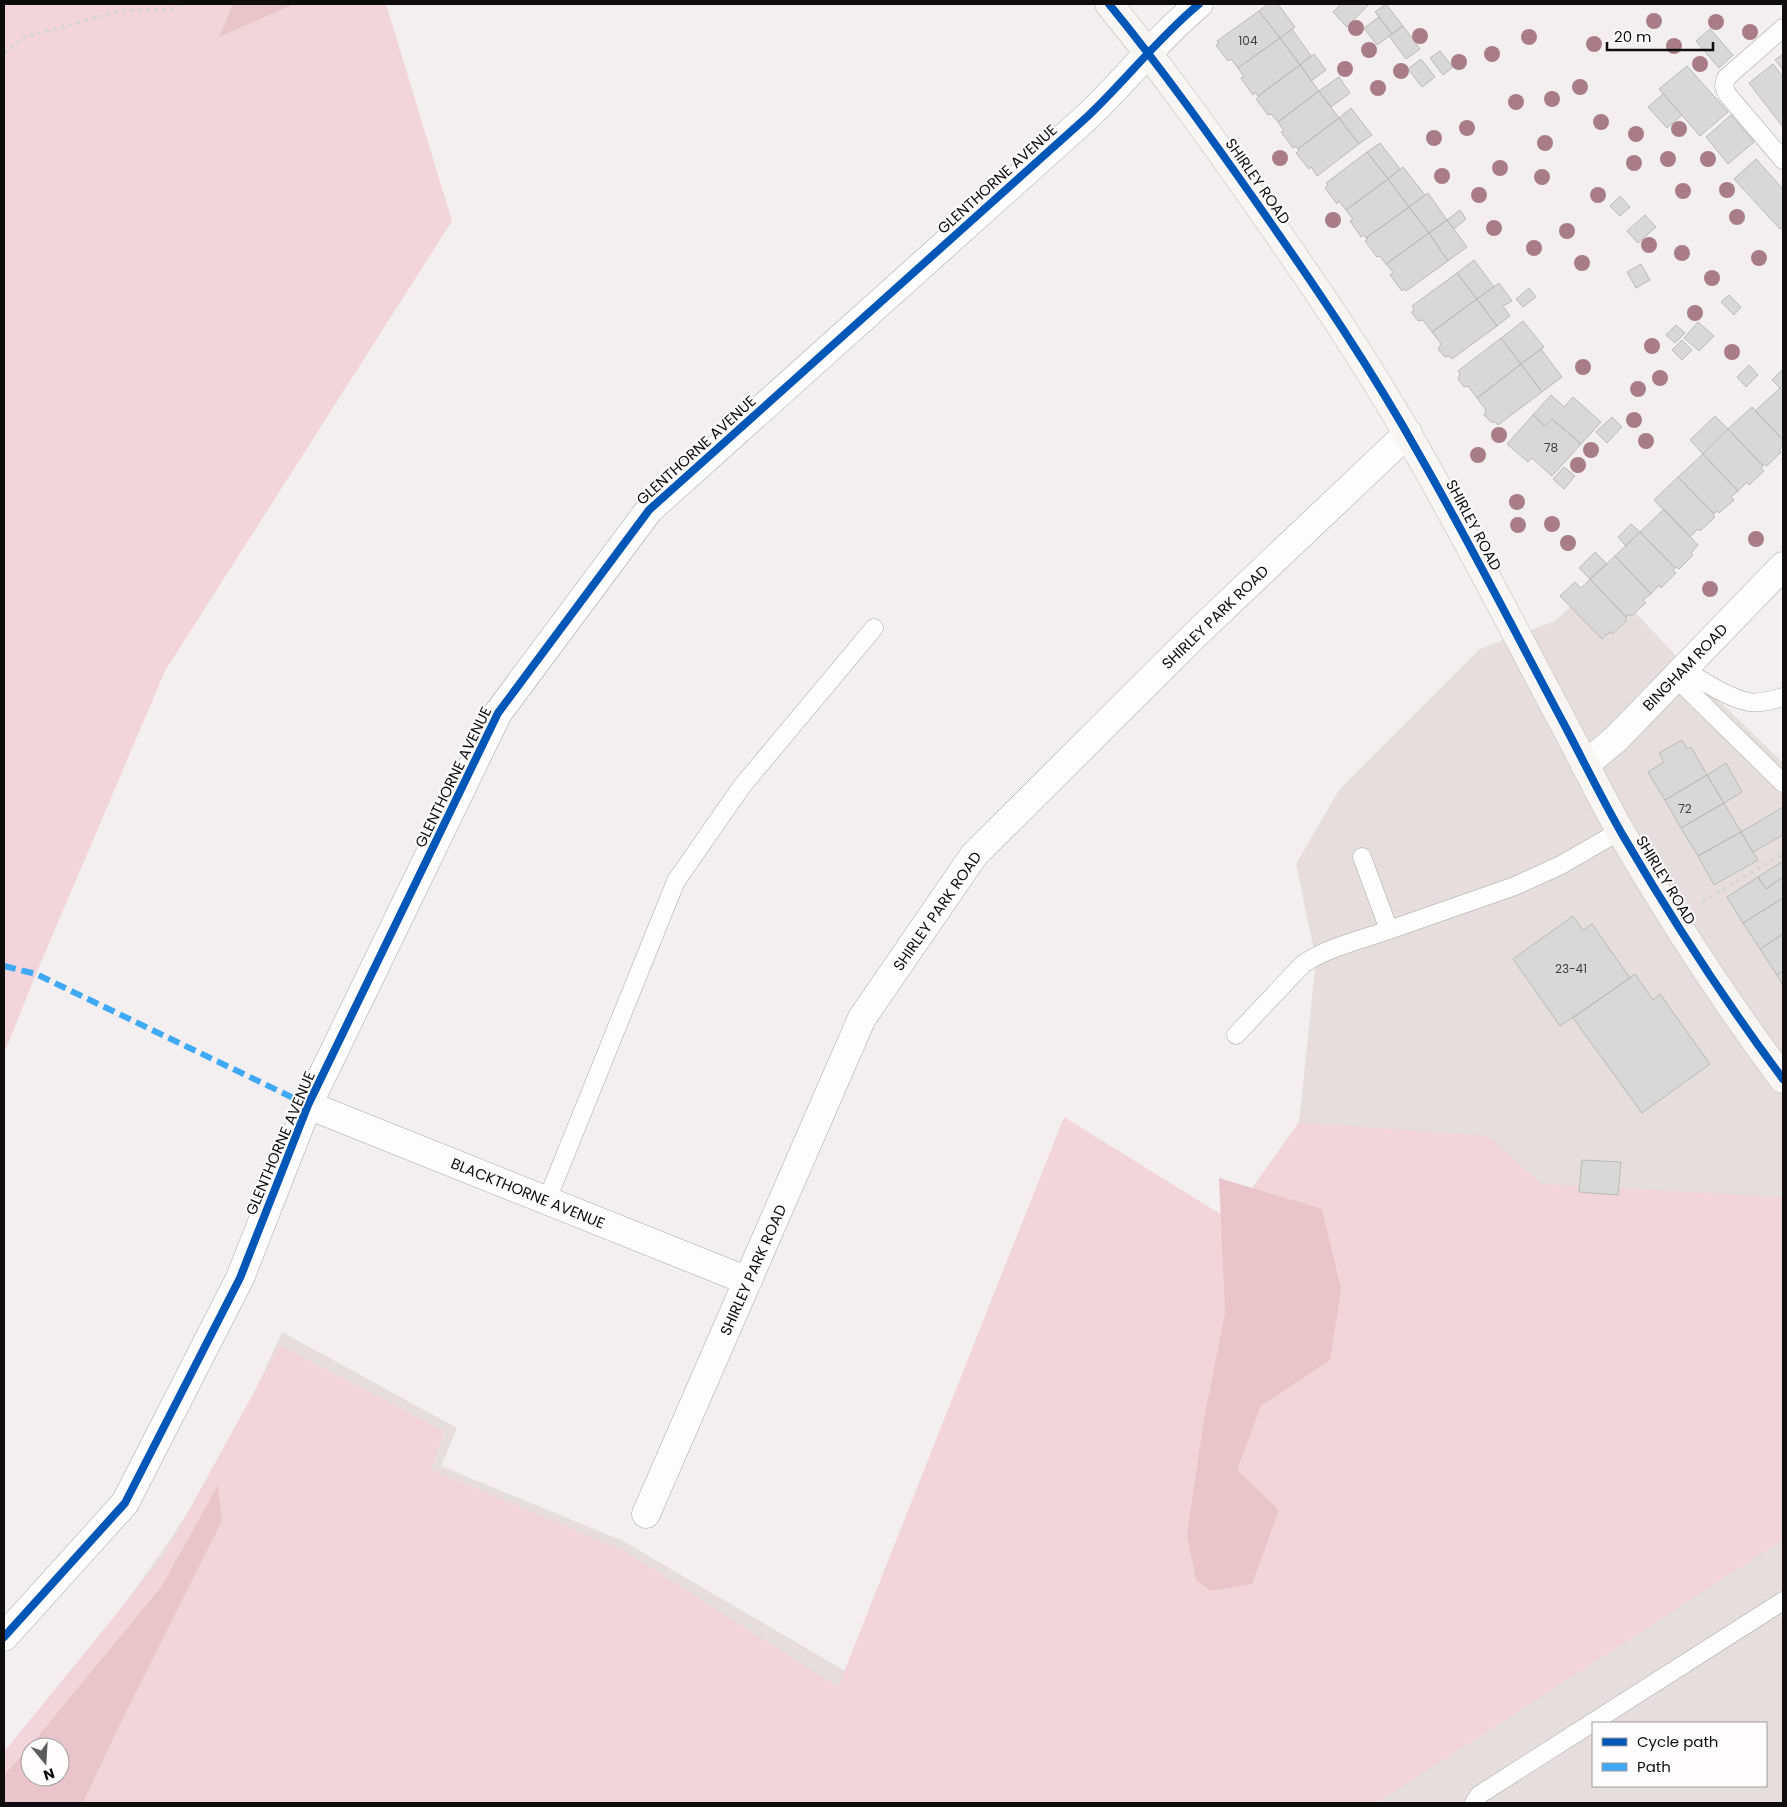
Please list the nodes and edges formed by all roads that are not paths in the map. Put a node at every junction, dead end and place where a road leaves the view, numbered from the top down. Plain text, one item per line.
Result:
1 (1109, 4) edge
2 (1199, 4) edge
3 (1783, 28) edge
4 (1149, 52) junction
5 (1783, 160) edge
6 (1408, 433) junction
7 (1782, 569) edge
8 (874, 628) dead end
9 (1679, 673) junction
10 (1783, 697) edge
11 (1585, 765) junction
12 (1783, 783) edge
13 (1620, 831) junction
14 (1362, 857) dead end
15 (1389, 930) junction
16 (1236, 1035) dead end
17 (1783, 1079) edge
18 (308, 1105) junction
19 (546, 1200) junction
20 (748, 1280) junction
21 (646, 1514) dead end
22 (1783, 1601) edge
23 (4, 1637) edge
24 (1594, 1722) edge
25 (1592, 1723) edge
26 (1474, 1803) edge

1 - 4 main road, SHIRLEY ROAD
2 - 4 street, GLENTHORNE AVENUE
3 - 5 lane
4 - 6 main road, SHIRLEY ROAD
4 - 18 street, GLENTHORNE AVENUE
6 - 11 main road, SHIRLEY ROAD
6 - 20 street, SHIRLEY PARK ROAD
7 - 9 street, BINGHAM ROAD
8 - 19 lane
9 - 10 lane
9 - 11 street, BINGHAM ROAD
9 - 12 lane
11 - 13 main road, SHIRLEY ROAD
13 - 15 lane
13 - 17 main road, SHIRLEY ROAD
14 - 15 lane
15 - 16 lane
18 - 19 street, BLACKTHORNE AVENUE
18 - 23 street, GLENTHORNE AVENUE
19 - 20 street, BLACKTHORNE AVENUE
20 - 21 street, SHIRLEY PARK ROAD
22 - 24 lane
25 - 26 lane

